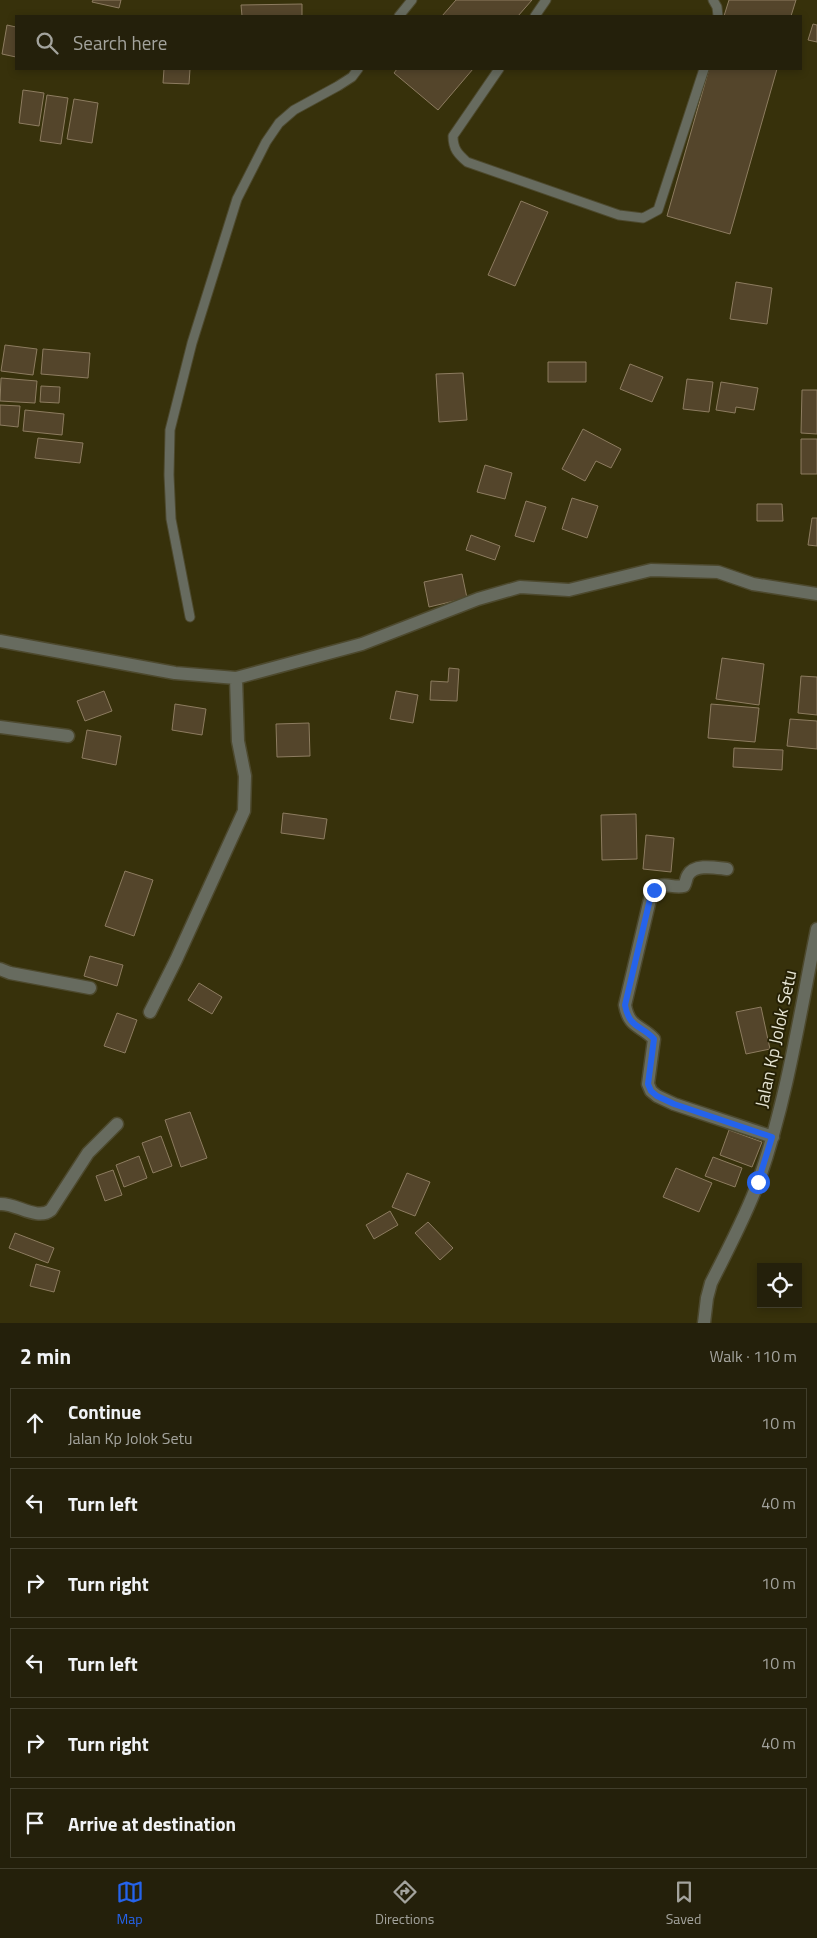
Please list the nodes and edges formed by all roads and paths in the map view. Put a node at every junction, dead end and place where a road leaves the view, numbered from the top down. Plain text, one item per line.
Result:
1 (412, 0) edge
2 (546, 0) edge
3 (713, 0) edge
4 (400, 15) edge
5 (536, 15) edge
6 (718, 15) edge
7 (357, 70) edge
8 (498, 70) edge
9 (704, 70) edge
10 (817, 594) edge
11 (190, 617) dead end
12 (0, 641) edge
13 (236, 678) junction
14 (0, 727) edge
15 (68, 736) dead end
16 (727, 869) dead end
17 (817, 929) edge
18 (0, 969) edge
19 (90, 988) dead end
20 (150, 1012) dead end
21 (117, 1124) dead end
22 (772, 1137) junction
23 (0, 1204) edge
24 (704, 1323) edge

1 - 4 lane
2 - 5 lane
3 - 6 lane
7 - 11 lane
8 - 9 lane
10 - 13 street
12 - 13 street
13 - 20 street
14 - 15 street
16 - 22 street
17 - 22 street, Jalan Kp Jolok Setu
18 - 19 street
21 - 23 street
22 - 24 street, Jalan Kp Jolok Setu

